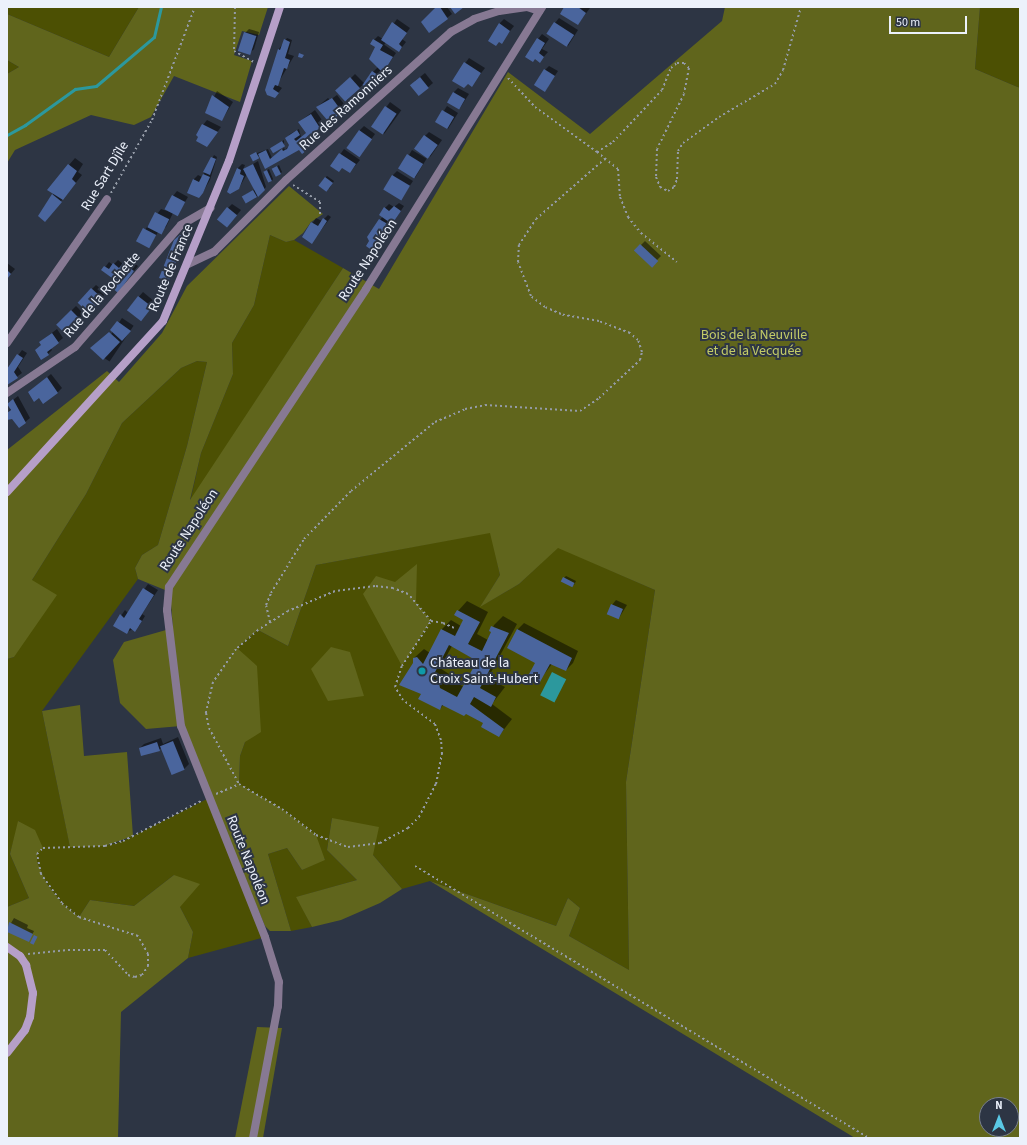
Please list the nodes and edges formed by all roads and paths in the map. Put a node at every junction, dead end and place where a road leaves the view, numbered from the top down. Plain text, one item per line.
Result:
1 (195, 7) edge
2 (235, 7) edge
3 (280, 7) edge
4 (801, 7) edge
5 (541, 9) edge
6 (262, 66) junction
7 (501, 73) junction
8 (597, 152) junction
9 (606, 158) junction
10 (286, 180) junction
11 (107, 199) joint
12 (210, 208) junction
13 (320, 214) dead end
14 (677, 262) dead end
15 (188, 264) junction
16 (7, 343) edge
17 (7, 393) edge
18 (7, 492) edge
19 (431, 621) junction
20 (270, 622) junction
21 (454, 628) dead end
22 (239, 784) junction
23 (209, 798) junction
24 (416, 866) dead end
25 (7, 947) edge
26 (20, 956) junction
27 (7, 1053) edge
28 (253, 1138) edge
29 (869, 1138) edge

1 - 11 path, Rue Sart Djîle
2 - 6 path
3 - 6 main road, Route de France
4 - 8 path
5 - 7 street, Route Napoléon
5 - 10 street, Rue des Ramonniers
6 - 12 main road, Route de France
7 - 8 path
7 - 23 street, Route Napoléon
8 - 9 path
9 - 14 path
9 - 20 path
10 - 13 path
10 - 15 street, Rue des Ramonniers
11 - 16 street, Rue Sart Djîle
12 - 15 main road, Route de France
12 - 17 street, Rue de la Rochette
15 - 18 main road, Route de France
19 - 20 path
19 - 21 path
19 - 22 path
20 - 22 path
22 - 23 path
23 - 26 path
23 - 28 street, Route Napoléon
24 - 29 path
25 - 26 main road
26 - 27 main road

